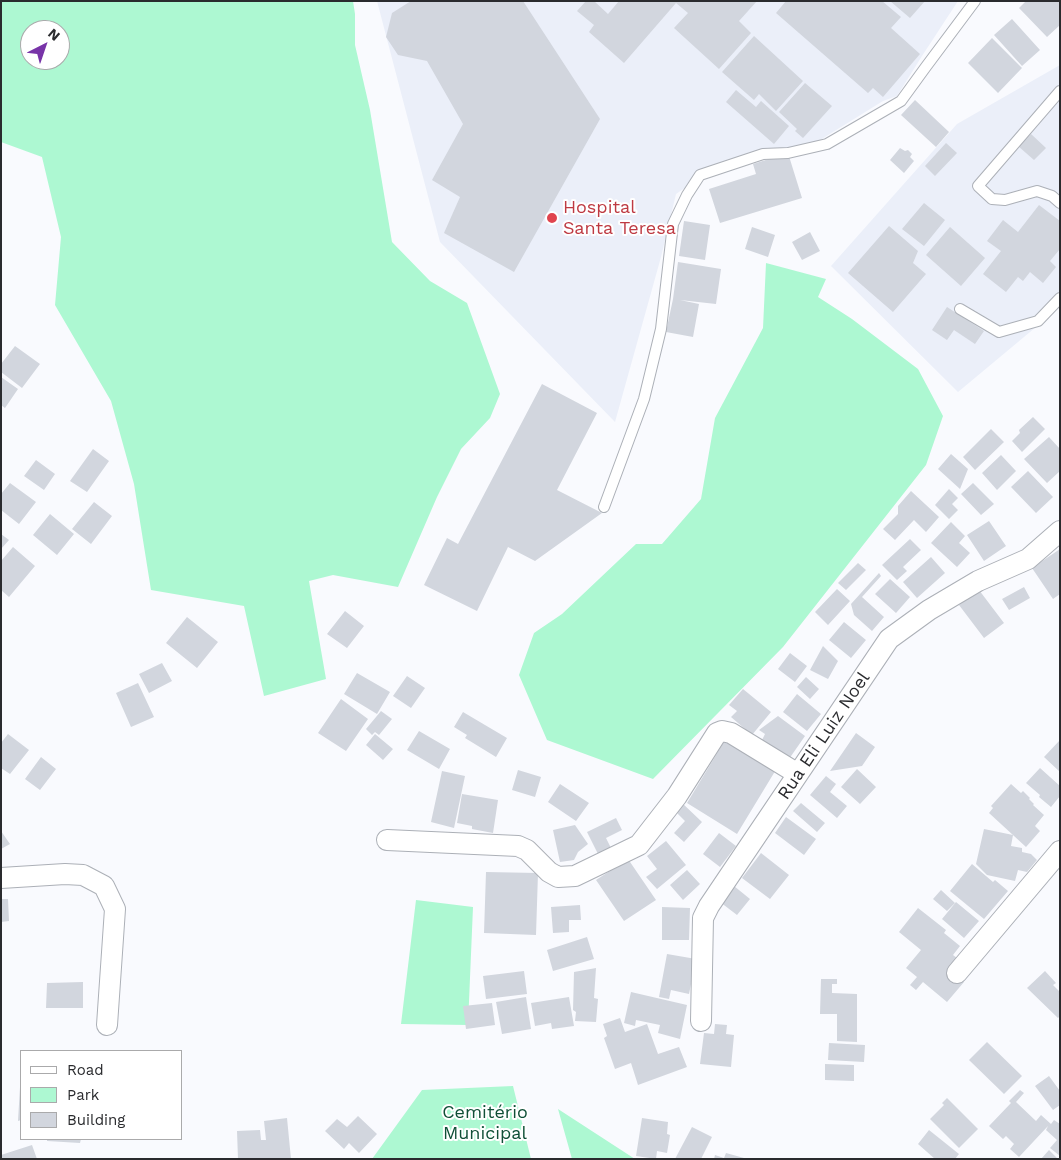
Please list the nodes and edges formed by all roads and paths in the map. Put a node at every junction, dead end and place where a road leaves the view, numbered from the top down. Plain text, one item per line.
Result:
1 (975, 1) edge
2 (1060, 92) edge
3 (1060, 203) edge
4 (1060, 298) edge
5 (960, 309) dead end
6 (604, 507) dead end
7 (1060, 531) edge
8 (798, 774) junction
9 (387, 840) dead end
10 (1060, 851) edge
11 (1, 878) edge
12 (957, 973) dead end
13 (701, 1020) dead end
14 (107, 1025) dead end

1 - 6 lane
2 - 3 lane
4 - 5 lane
7 - 8 street, Rua Eli Luiz Noel
8 - 9 street
8 - 13 street, Rua Eli Luiz Noel
10 - 12 street
11 - 14 street

